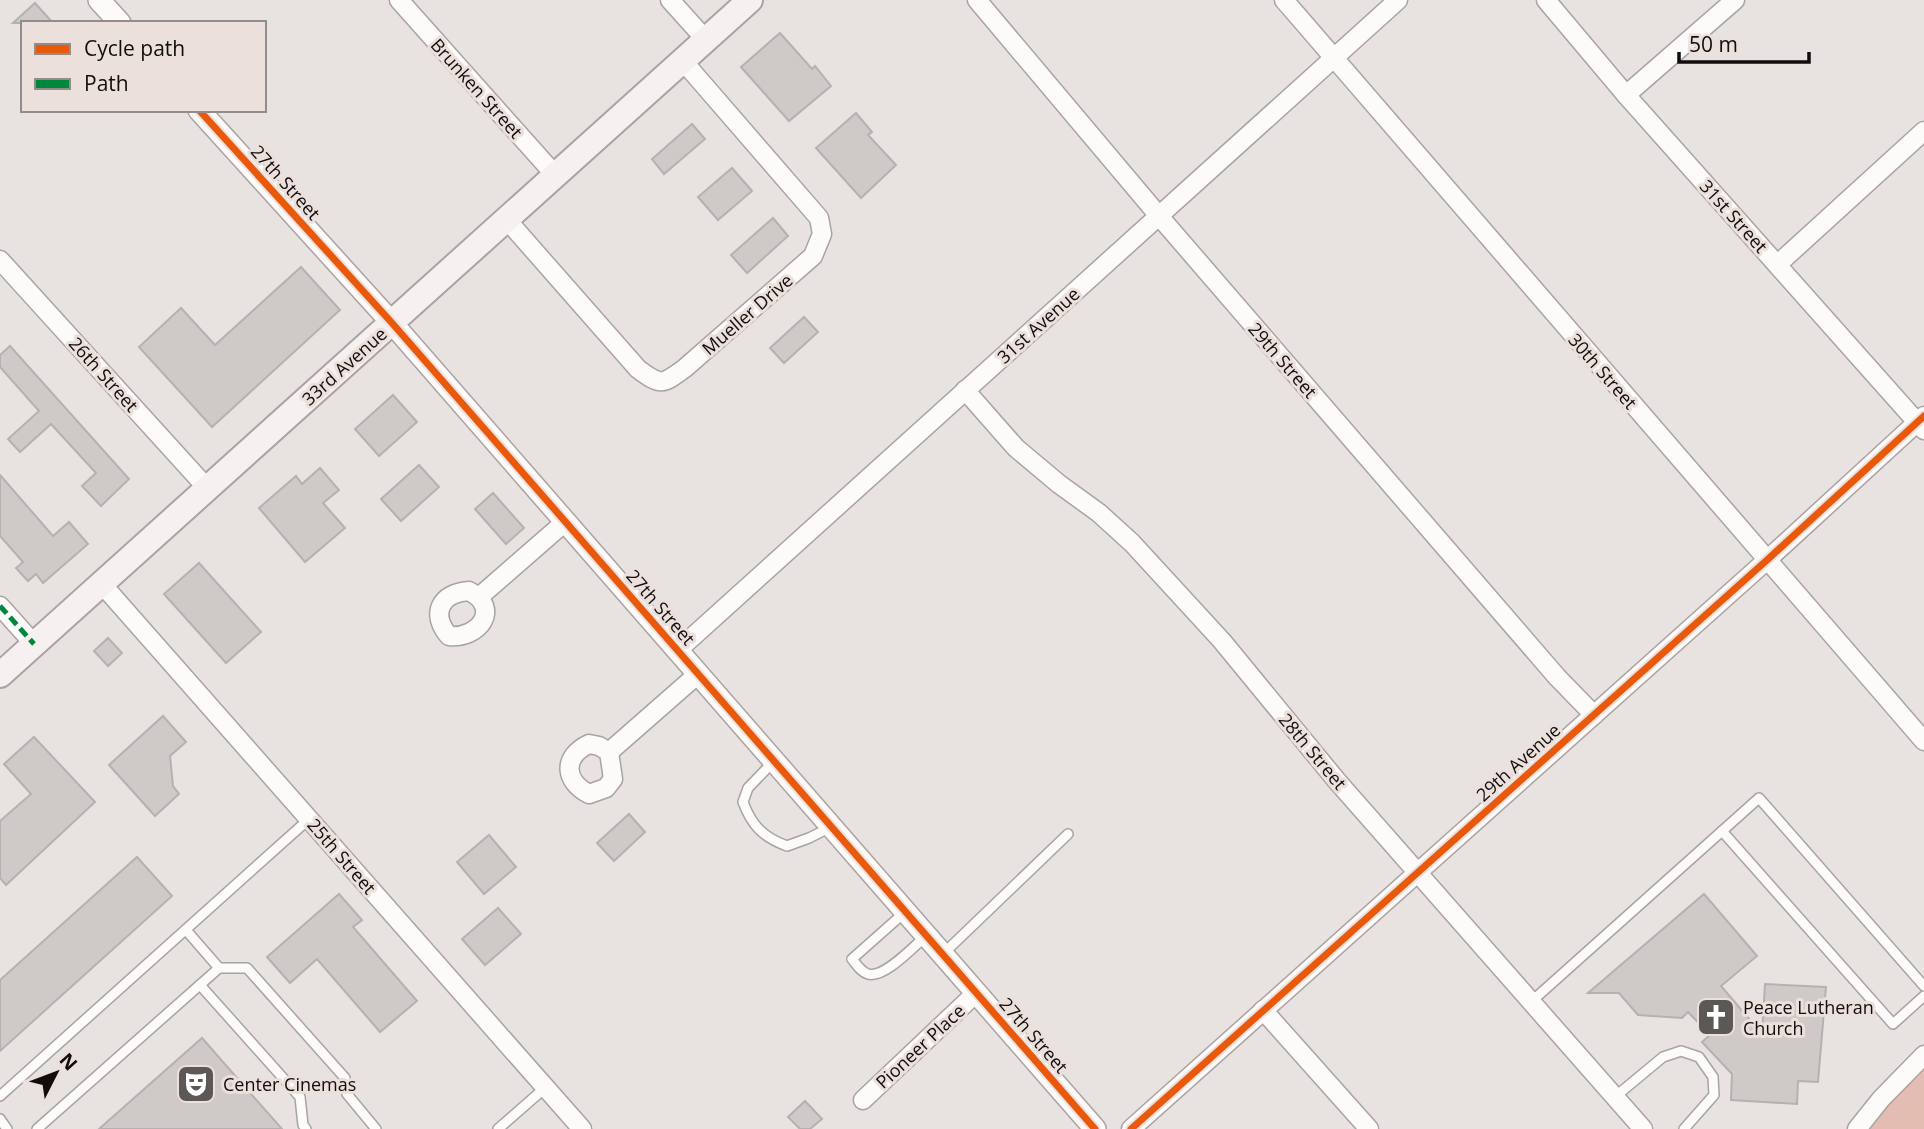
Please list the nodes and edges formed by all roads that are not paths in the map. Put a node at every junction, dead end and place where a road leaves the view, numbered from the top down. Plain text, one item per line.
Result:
1 (99, 0) edge
2 (399, 0) edge
3 (670, 0) edge
4 (750, 0) edge
5 (976, 0) edge
6 (1284, 0) edge
7 (1398, 0) edge
8 (1546, 0) edge
9 (1735, 0) edge
10 (118, 21) edge
11 (706, 40) junction
12 (1334, 57) junction
13 (683, 61) junction
14 (1626, 95) junction
15 (201, 112) edge
16 (1924, 131) edge
17 (556, 176) junction
18 (1159, 216) junction
19 (507, 220) junction
20 (0, 260) edge
21 (1778, 264) junction
22 (392, 323) junction
23 (965, 390) junction
24 (1922, 423) edge
25 (207, 488) junction
26 (565, 522) junction
27 (1768, 560) junction
28 (101, 583) junction
29 (480, 597) dead end
30 (0, 606) edge
31 (34, 644) junction
32 (678, 650) junction
33 (698, 674) junction
34 (0, 675) edge
35 (1594, 715) junction
36 (1924, 741) edge
37 (609, 752) dead end
38 (774, 761) junction
39 (309, 819) junction
40 (831, 827) junction
41 (1722, 831) junction
42 (1068, 834) dead end
43 (1418, 872) junction
44 (905, 912) junction
45 (186, 930) junction
46 (926, 936) junction
47 (943, 954) junction
48 (219, 968) junction
49 (200, 985) junction
50 (1924, 986) edge
51 (976, 993) junction
52 (1924, 996) edge
53 (1532, 1001) junction
54 (1263, 1010) junction
55 (1924, 1055) edge
56 (546, 1087) junction
57 (1616, 1096) junction
58 (0, 1097) edge
59 (863, 1100) dead end
60 (0, 1119) edge
61 (500, 1128) edge
62 (7, 1129) edge
63 (37, 1129) edge
64 (306, 1129) edge
65 (376, 1129) edge
66 (582, 1129) edge
67 (1095, 1129) edge
68 (1131, 1129) edge
69 (1369, 1129) edge
70 (1643, 1129) edge
71 (1684, 1129) edge
72 (1857, 1129) edge

1 - 10 street
2 - 17 street, Brunken Street
3 - 11 street
4 - 11 main road, 33rd Avenue
5 - 18 street, 29th Street
6 - 12 street, 30th Street
7 - 12 street, 31st Avenue
8 - 14 street, 31st Street
9 - 14 street
11 - 13 main road, 33rd Avenue
12 - 18 street, 31st Avenue
12 - 27 street, 30th Street
13 - 17 main road, 33rd Avenue
13 - 19 street, Mueller Drive
14 - 21 street, 31st Street
15 - 22 street, 27th Street
16 - 21 street
17 - 19 main road, 33rd Avenue
18 - 23 street, 31st Avenue
18 - 35 street, 29th Street
19 - 22 main road, 33rd Avenue
20 - 25 street, 26th Street
21 - 24 street, 31st Street
22 - 25 main road, 33rd Avenue
22 - 26 street, 27th Street
23 - 32 street, 31st Avenue
23 - 43 street, 28th Street
24 - 27 street, 29th Avenue
25 - 28 main road, 33rd Avenue
26 - 29 street
26 - 32 street, 27th Street
27 - 35 street, 29th Avenue
27 - 36 street, 30th Street
28 - 31 main road, 33rd Avenue
28 - 39 street, 25th Street
30 - 31 street
31 - 34 main road, 33rd Avenue
32 - 33 street, 27th Street
33 - 37 street
33 - 38 street, 27th Street
35 - 43 street, 29th Avenue
38 - 40 street, 27th Street
38 - 40 lane
39 - 45 lane
39 - 56 street, 25th Street
40 - 44 street, 27th Street
41 - 50 lane
41 - 52 lane
41 - 53 lane
42 - 47 lane
43 - 53 street, 28th Street
43 - 54 street, 29th Avenue
44 - 46 street, 27th Street
44 - 46 lane
45 - 48 lane
45 - 58 lane
46 - 47 street, 27th Street
47 - 51 street, 27th Street
48 - 49 lane
48 - 65 lane
49 - 63 lane
49 - 64 lane
51 - 59 street, Pioneer Place
51 - 67 street, 27th Street
53 - 57 street, 28th Street
54 - 68 street, 29th Avenue
54 - 69 street
55 - 72 street
56 - 61 lane
56 - 66 street, 25th Street
57 - 70 street, 28th Street
57 - 71 lane
60 - 62 lane

